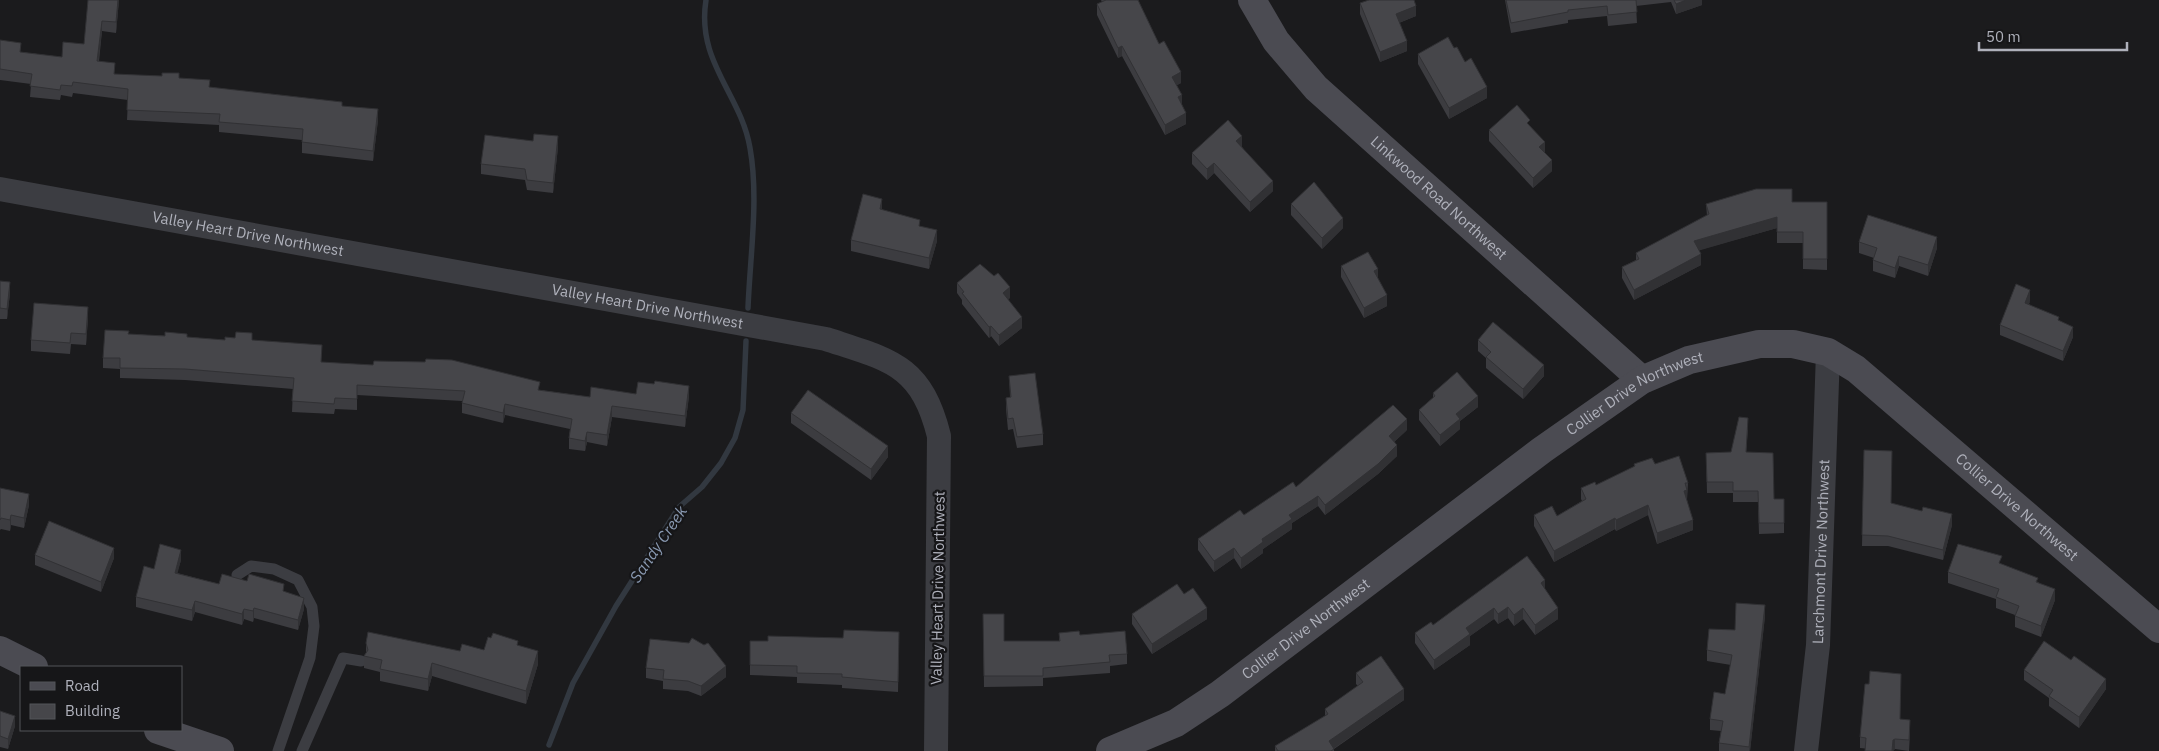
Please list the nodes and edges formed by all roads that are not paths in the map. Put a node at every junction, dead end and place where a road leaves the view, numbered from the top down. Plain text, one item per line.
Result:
1 (1252, 0) edge
2 (0, 189) edge
3 (1828, 352) junction
4 (1642, 380) junction
5 (237, 575) dead end
6 (2159, 629) edge
7 (0, 650) edge
8 (361, 661) dead end
9 (32, 666) edge
10 (161, 731) edge
11 (220, 751) edge
12 (278, 751) edge
13 (302, 751) edge
14 (936, 751) edge
15 (1110, 751) edge
16 (1806, 751) edge

1 - 4 main road, Linkwood Road Northwest
2 - 14 street, Valley Heart Drive Northwest
3 - 4 main road, Collier Drive Northwest
3 - 6 main road, Collier Drive Northwest
3 - 16 street, Larchmont Drive Northwest
4 - 15 main road, Collier Drive Northwest
5 - 12 lane
7 - 9 main road
8 - 13 lane
10 - 11 main road

